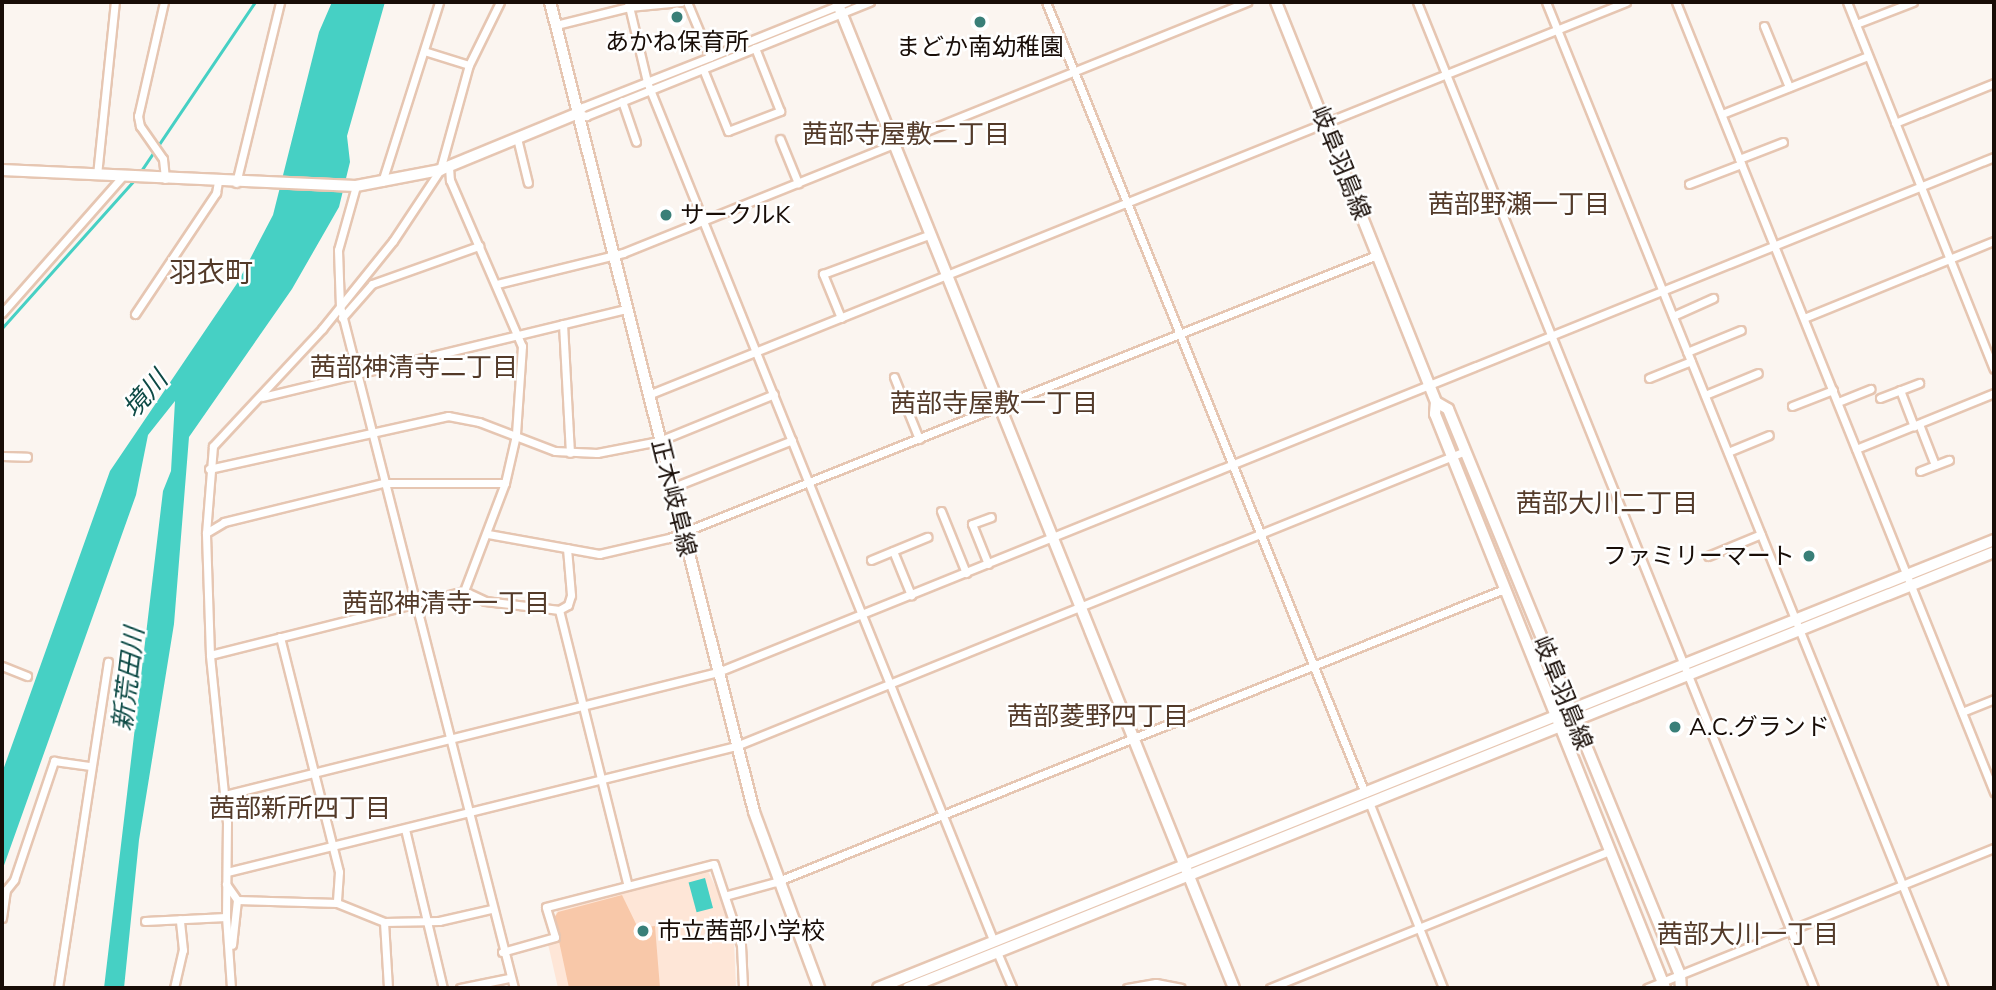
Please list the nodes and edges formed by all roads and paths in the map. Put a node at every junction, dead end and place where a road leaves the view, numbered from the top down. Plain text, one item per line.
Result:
1 (115, 2) edge
2 (164, 2) edge
3 (280, 2) edge
4 (439, 2) edge
5 (500, 2) edge
6 (550, 2) edge
7 (681, 2) edge
8 (687, 2) edge
9 (870, 2) edge
10 (1046, 2) edge
11 (1247, 2) edge
12 (1276, 2) edge
13 (1417, 2) edge
14 (1546, 2) edge
15 (1626, 2) edge
16 (1676, 2) edge
17 (1847, 2) edge
18 (1913, 2) edge
19 (629, 5) edge
20 (841, 5) edge
21 (1856, 24) junction
22 (556, 25) junction
23 (1764, 26) dead end
24 (1557, 30) junction
25 (755, 48) junction
26 (424, 51) junction
27 (1868, 56) junction
28 (709, 57) junction
29 (469, 65) junction
30 (703, 69) junction
31 (1074, 72) junction
32 (1446, 75) junction
33 (1994, 83) edge
34 (649, 86) junction
35 (1789, 87) junction
36 (622, 101) junction
37 (578, 113) junction
38 (1722, 114) junction
39 (1325, 123) junction
40 (1895, 123) junction
41 (517, 138) junction
42 (780, 139) dead end
43 (636, 142) dead end
44 (1783, 142) dead end
45 (895, 144) junction
46 (1994, 158) edge
47 (1740, 161) junction
48 (444, 168) junction
49 (2, 170) edge
50 (97, 176) junction
51 (123, 178) junction
52 (165, 180) junction
53 (218, 182) junction
54 (236, 183) junction
55 (382, 183) junction
56 (528, 183) dead end
57 (798, 183) junction
58 (1689, 184) dead end
59 (353, 186) junction
60 (1922, 186) junction
61 (1126, 203) junction
62 (704, 221) junction
63 (931, 234) junction
64 (1994, 241) edge
65 (480, 246) junction
66 (1774, 247) junction
67 (1377, 255) junction
68 (613, 256) junction
69 (1951, 259) junction
70 (947, 275) junction
71 (497, 284) junction
72 (1664, 292) junction
73 (1713, 298) dead end
74 (340, 306) junction
75 (627, 309) junction
76 (2, 313) edge
77 (135, 314) dead end
78 (1673, 316) junction
79 (342, 318) junction
80 (841, 318) junction
81 (1804, 318) junction
82 (563, 324) junction
83 (1741, 330) dead end
84 (1180, 335) junction
85 (519, 336) junction
86 (1552, 337) junction
87 (757, 352) junction
88 (1688, 352) junction
89 (1691, 361) junction
90 (1994, 369) edge
91 (285, 373) junction
92 (1758, 373) dead end
93 (357, 376) junction
94 (894, 377) dead end
95 (1649, 378) dead end
96 (1919, 383) dead end
97 (1429, 386) junction
98 (1870, 389) dead end
99 (1833, 390) junction
100 (1900, 390) junction
101 (1994, 393) edge
102 (280, 394) junction
103 (774, 394) junction
104 (648, 395) junction
105 (1705, 395) junction
106 (261, 397) junction
107 (1880, 398) dead end
108 (1436, 402) junction
109 (1838, 402) junction
110 (1791, 406) dead end
111 (1000, 407) junction
112 (1916, 425) junction
113 (370, 430) junction
114 (516, 435) junction
115 (1769, 435) dead end
116 (919, 439) junction
117 (659, 440) junction
118 (792, 440) junction
119 (1856, 449) junction
120 (1465, 451) junction
121 (1728, 452) junction
122 (570, 453) junction
123 (2, 456) edge
124 (27, 457) dead end
125 (1451, 457) junction
126 (1949, 460) dead end
127 (1935, 465) junction
128 (1233, 466) junction
129 (209, 469) junction
130 (1920, 471) dead end
131 (383, 483) junction
132 (505, 483) junction
133 (809, 483) junction
134 (671, 488) junction
135 (941, 511) dead end
136 (991, 517) dead end
137 (206, 533) junction
138 (488, 534) junction
139 (683, 534) junction
140 (1260, 534) junction
141 (1761, 534) junction
142 (927, 537) dead end
143 (1054, 538) junction
144 (1994, 540) edge
145 (567, 548) junction
146 (893, 551) junction
147 (1994, 552) edge
148 (1708, 556) dead end
149 (871, 560) dead end
150 (988, 564) junction
151 (966, 573) junction
152 (1909, 580) junction
153 (1504, 589) junction
154 (464, 591) junction
155 (911, 595) junction
156 (414, 602) junction
157 (1081, 607) junction
158 (559, 610) junction
159 (862, 615) junction
160 (1798, 625) junction
161 (280, 637) junction
162 (210, 655) junction
163 (108, 662) dead end
164 (2, 666) edge
165 (1314, 666) junction
166 (1686, 669) junction
167 (718, 672) junction
168 (27, 676) dead end
169 (889, 684) junction
170 (1994, 699) edge
171 (584, 707) junction
172 (1569, 709) junction
173 (1962, 712) junction
174 (1554, 715) junction
175 (1573, 720) junction
176 (1558, 726) junction
177 (1134, 738) junction
178 (449, 740) junction
179 (736, 746) junction
180 (91, 766) junction
181 (314, 775) junction
182 (601, 778) junction
183 (1994, 792) edge
184 (225, 795) junction
185 (1367, 797) junction
186 (468, 813) junction
187 (943, 814) junction
188 (405, 829) junction
189 (333, 848) junction
190 (1994, 848) edge
191 (1609, 851) junction
192 (1186, 870) junction
193 (227, 872) junction
194 (776, 881) junction
195 (226, 884) junction
196 (1904, 885) junction
197 (628, 886) junction
198 (728, 895) junction
199 (237, 900) junction
200 (337, 902) junction
201 (491, 909) junction
202 (226, 917) junction
203 (2, 918) edge
204 (180, 919) junction
205 (145, 921) dead end
206 (384, 922) junction
207 (430, 922) junction
208 (1419, 928) junction
209 (1791, 930) junction
210 (996, 947) junction
211 (502, 951) junction
212 (229, 952) junction
213 (1680, 975) junction
214 (509, 978) junction
215 (1664, 985) edge
216 (58, 988) edge
217 (174, 988) edge
218 (232, 988) edge
219 (388, 988) edge
220 (443, 988) edge
221 (460, 988) edge
222 (514, 988) edge
223 (743, 988) edge
224 (819, 988) edge
225 (878, 988) edge
226 (908, 988) edge
227 (1012, 988) edge
228 (1127, 988) edge
229 (1181, 988) edge
230 (1234, 988) edge
231 (1270, 988) edge
232 (1443, 988) edge
233 (1647, 988) edge
234 (1681, 988) edge
235 (1814, 988) edge
236 (1944, 988) edge

1 - 50 street
2 - 52 street
3 - 54 street
4 - 26 street
5 - 29 street
6 - 22 street, 正木岐阜線
7 - 19 street
8 - 28 street
9 - 20 street
10 - 31 street
11 - 31 street
12 - 39 street, 岐阜羽島線
13 - 32 street
14 - 24 street
15 - 24 street
16 - 38 street
17 - 21 street
18 - 21 street
19 - 22 street
19 - 34 street
20 - 25 street
20 - 28 street
20 - 45 street
21 - 27 street
22 - 37 street, 正木岐阜線
23 - 35 street
24 - 32 street
24 - 72 street
25 - 30 street
25 - 30 street
26 - 29 street
26 - 55 street
27 - 35 street
27 - 40 street
28 - 34 street
29 - 48 street
30 - 34 street
31 - 45 street
31 - 61 street
32 - 39 street
32 - 86 street
33 - 40 street
34 - 36 street
34 - 37 street
34 - 62 street
35 - 38 street
36 - 37 street
36 - 43 street
37 - 41 street
37 - 68 street, 正木岐阜線
38 - 47 street
39 - 61 street
39 - 67 street, 岐阜羽島線
40 - 60 street
41 - 48 street
41 - 56 street
42 - 57 street
44 - 47 street
45 - 57 street
45 - 63 street
46 - 60 street
47 - 58 street
47 - 66 street
48 - 55 street
48 - 65 street
48 - 74 street
49 - 50 street
50 - 51 street
51 - 52 street
51 - 76 street
52 - 53 street
53 - 54 street
53 - 77 street
54 - 59 street
55 - 59 street
57 - 62 street
59 - 74 street
60 - 66 street
60 - 69 street
61 - 70 street
61 - 84 street
62 - 68 street
62 - 87 street
63 - 70 street
63 - 80 street
64 - 69 street
65 - 71 street
65 - 79 street
66 - 72 street
66 - 81 street
67 - 84 street
67 - 97 street, 岐阜羽島線
68 - 71 street
68 - 75 street, 正木岐阜線
69 - 81 street
69 - 90 street
70 - 80 street
70 - 111 street
71 - 85 street
72 - 78 street
72 - 86 street
73 - 78 street
74 - 79 street
74 - 91 street
75 - 82 street
75 - 104 street, 正木岐阜線
78 - 88 street
79 - 93 street
80 - 87 street
81 - 99 street
82 - 85 street
82 - 122 street
83 - 88 street
84 - 111 street
84 - 128 street
85 - 93 street
85 - 114 street
86 - 97 street
86 - 166 street
87 - 103 street
87 - 104 street
88 - 89 street
89 - 95 street
89 - 105 street
91 - 102 street
91 - 106 street
92 - 105 street
93 - 102 street
93 - 113 street
94 - 116 street
96 - 100 street
97 - 108 street, 岐阜羽島線
97 - 128 street
98 - 109 street
99 - 109 street
99 - 110 street
100 - 107 street
100 - 112 street
101 - 112 street
102 - 106 street
103 - 117 street
103 - 118 street
104 - 117 street, 正木岐阜線
105 - 121 street
106 - 129 street
108 - 120 street, 岐阜羽島線
108 - 125 street, 岐阜羽島線
109 - 119 street
111 - 116 street
111 - 143 street
112 - 119 street
112 - 127 street
113 - 114 street
113 - 129 street
113 - 131 street
114 - 122 street
114 - 132 street
115 - 121 street
116 - 133 street
117 - 122 street
117 - 134 street, 正木岐阜線
118 - 133 street
118 - 134 street
119 - 152 street
120 - 125 street
120 - 172 street, 岐阜羽島線
121 - 141 street
123 - 124 street
125 - 140 street
125 - 153 street, 岐阜羽島線
126 - 127 street
127 - 130 street
128 - 140 street
128 - 143 street
129 - 137 street
131 - 132 street
131 - 137 street
131 - 156 street
132 - 138 street
133 - 139 street
133 - 159 street
134 - 139 street, 正木岐阜線
135 - 151 street
136 - 150 street
137 - 162 street
138 - 145 street
138 - 154 street
139 - 145 street
139 - 167 street, 正木岐阜線
140 - 157 street
140 - 165 street
141 - 148 street
141 - 160 street
142 - 146 street
143 - 150 street
143 - 157 street
144 - 152 street
145 - 158 street
146 - 149 street
146 - 155 street
147 - 152 street
150 - 151 street
151 - 155 street
152 - 160 street
152 - 173 street
153 - 165 street
153 - 174 street, 岐阜羽島線
154 - 156 street
154 - 158 street
155 - 159 street
156 - 161 street
156 - 178 street
157 - 169 street
157 - 177 street
158 - 171 street
159 - 167 street
159 - 169 street
160 - 166 street
160 - 196 street
161 - 162 street
161 - 181 street
162 - 184 street
163 - 180 street
164 - 168 street
165 - 177 street
165 - 185 street
166 - 172 street
166 - 175 street
166 - 209 street
167 - 171 street
167 - 179 street, 正木岐阜線
169 - 179 street
169 - 187 street
170 - 173 street
171 - 178 street
171 - 182 street
172 - 174 street
172 - 175 street, 岐阜羽島線
173 - 183 street
174 - 176 street, 岐阜羽島線
174 - 185 street
175 - 176 street
175 - 213 street, 岐阜羽島線
176 - 185 street
176 - 191 street, 岐阜羽島線
177 - 187 street
177 - 192 street
178 - 181 street
178 - 186 street
179 - 182 street
179 - 194 street, 正木岐阜線
180 - 203 street
180 - 216 street
181 - 184 street
181 - 189 street
182 - 186 street
182 - 197 street
184 - 193 street
185 - 192 street
185 - 208 street
186 - 188 street
186 - 201 street
187 - 194 street
187 - 210 street
188 - 189 street
188 - 207 street
189 - 193 street
189 - 200 street
190 - 196 street
191 - 208 street
191 - 215 street, 岐阜羽島線
192 - 210 street
192 - 230 street
193 - 195 street
194 - 198 street
194 - 224 street, 正木岐阜線
195 - 199 street
195 - 202 street
196 - 209 street
196 - 236 street
197 - 198 street
197 - 211 street
198 - 223 street
199 - 200 street
199 - 212 street
200 - 206 street
201 - 207 street
201 - 211 street
202 - 204 street
202 - 212 street
204 - 205 street
204 - 217 street
206 - 207 street
206 - 219 street
207 - 220 street
208 - 231 street
208 - 232 street
209 - 213 street
209 - 235 street
210 - 225 street
210 - 226 street
210 - 227 street
211 - 214 street
212 - 218 street
213 - 215 street
213 - 234 street, 岐阜羽島線
214 - 221 street
214 - 222 street
215 - 233 street
228 - 229 street

